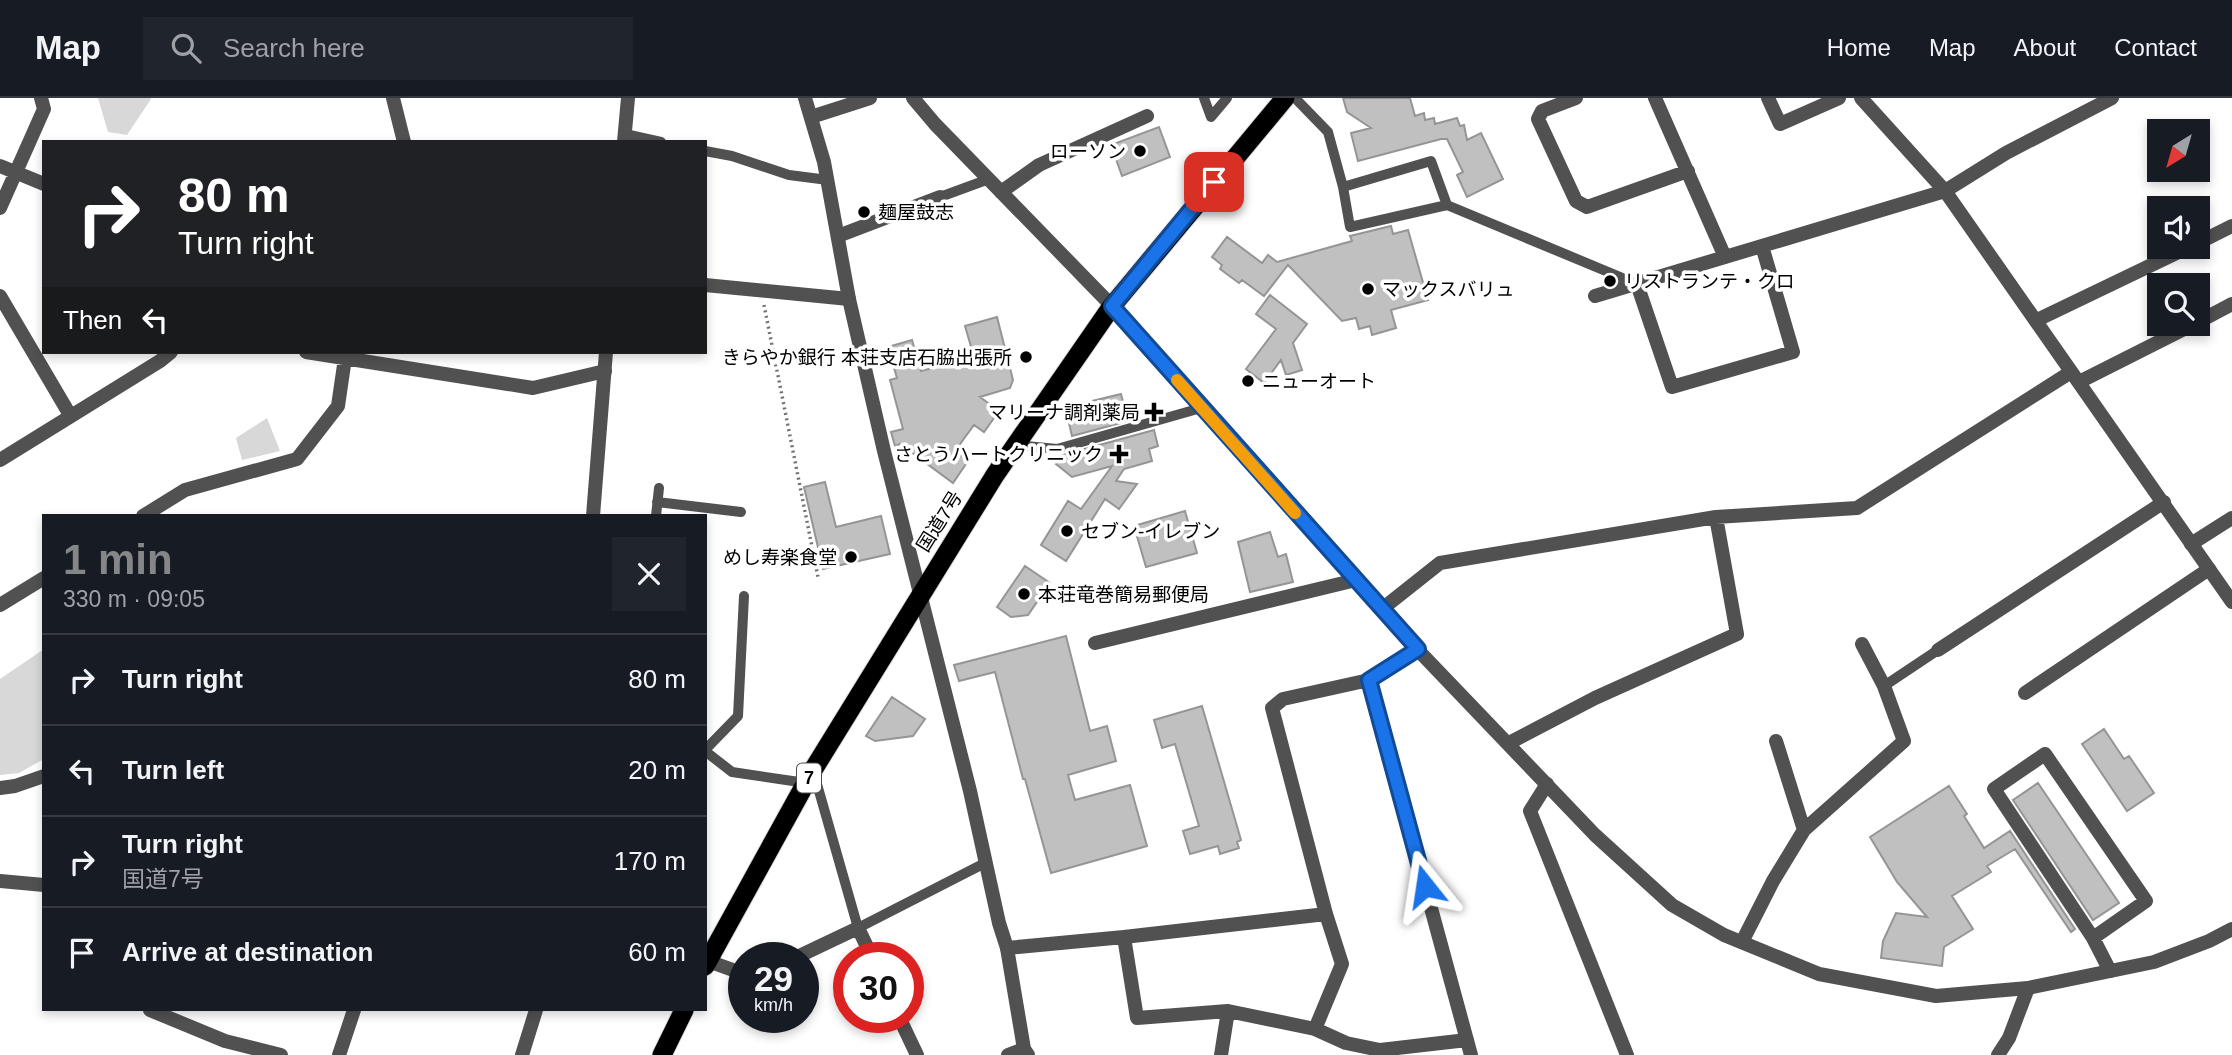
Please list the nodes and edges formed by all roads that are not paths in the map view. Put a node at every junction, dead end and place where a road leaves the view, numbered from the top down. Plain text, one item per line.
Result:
1 (41, 98) edge
2 (393, 98) edge
3 (628, 98) edge
4 (806, 98) edge
5 (870, 98) edge
6 (914, 98) edge
7 (1204, 98) edge
8 (1227, 98) edge
9 (1285, 98) edge
10 (1294, 98) edge
11 (1576, 98) edge
12 (1656, 98) edge
13 (1768, 98) edge
14 (1839, 98) edge
15 (1861, 98) edge
16 (2112, 98) edge
17 (1147, 116) dead end
18 (811, 117) junction
19 (624, 138) edge
20 (404, 140) edge
21 (642, 140) edge
22 (707, 151) edge
23 (0, 166) edge
24 (1688, 171) junction
25 (17, 173) junction
26 (989, 179) junction
27 (828, 180) junction
28 (42, 183) edge
29 (1343, 187) junction
30 (1945, 191) junction
31 (1001, 192) junction
32 (940, 197) joint
33 (1447, 205) junction
34 (0, 208) edge
35 (2232, 226) edge
36 (838, 236) junction
37 (2210, 237) edge
38 (1762, 246) junction
39 (1725, 257) junction
40 (2164, 259) edge
41 (1637, 284) junction
42 (707, 285) edge
43 (0, 296) edge
44 (1595, 296) dead end
45 (849, 299) junction
46 (2232, 304) edge
47 (1112, 306) junction
48 (2210, 316) edge
49 (2037, 320) junction
50 (2167, 336) edge
51 (169, 354) edge
52 (319, 354) edge
53 (607, 354) edge
54 (345, 358) junction
55 (605, 371) junction
56 (2075, 377) junction
57 (1201, 408) junction
58 (70, 415) junction
59 (1015, 445) junction
60 (0, 460) edge
61 (659, 488) dead end
62 (657, 502) junction
63 (2164, 502) junction
64 (741, 512) dead end
65 (146, 514) edge
66 (593, 514) edge
67 (656, 514) edge
68 (1716, 517) junction
69 (2232, 518) edge
70 (2191, 544) junction
71 (2209, 569) junction
72 (42, 579) edge
73 (1356, 580) junction
74 (920, 595) junction
75 (744, 596) dead end
76 (2232, 602) edge
77 (0, 605) edge
78 (1382, 609) junction
79 (1095, 643) dead end
80 (1862, 644) dead end
81 (1418, 649) junction
82 (1938, 650) joint
83 (1369, 680) junction
84 (1884, 686) junction
85 (2025, 693) dead end
86 (1776, 741) dead end
87 (1509, 743) junction
88 (707, 749) edge
89 (707, 753) edge
90 (810, 776) junction
91 (42, 777) edge
92 (1547, 784) junction
93 (0, 789) edge
94 (1804, 830) junction
95 (985, 863) junction
96 (0, 881) edge
97 (42, 885) edge
98 (1326, 914) junction
99 (858, 928) junction
100 (2232, 929) edge
101 (1124, 937) junction
102 (2093, 938) junction
103 (865, 942) edge
104 (1742, 942) junction
105 (819, 947) edge
106 (1007, 948) junction
107 (708, 958) edge
108 (728, 967) edge
109 (2110, 971) junction
110 (2028, 988) junction
111 (152, 1011) edge
112 (354, 1011) edge
113 (536, 1011) edge
114 (684, 1011) edge
115 (1228, 1011) junction
116 (1315, 1029) junction
117 (907, 1033) edge
118 (1467, 1040) junction
119 (1026, 1052) edge
120 (281, 1055) edge
121 (339, 1055) edge
122 (522, 1055) edge
123 (662, 1055) edge
124 (917, 1055) edge
125 (1008, 1055) edge
126 (1221, 1055) edge
127 (1471, 1055) edge
128 (1627, 1055) edge
129 (1998, 1055) edge

1 - 25 street
2 - 20 street
3 - 19 street
4 - 18 street
5 - 18 street
6 - 26 street
7 - 8 lane
9 - 47 highway, 国道7号 / 7
10 - 29 lane
11 - 24 street
12 - 24 street
13 - 14 street
15 - 30 street
16 - 30 street
17 - 31 street
18 - 27 street
19 - 21 lane
22 - 27 lane
23 - 25 street
24 - 39 street
25 - 28 street
25 - 34 street
26 - 31 street
26 - 32 lane
27 - 36 street
29 - 33 lane
29 - 33 lane
30 - 38 street
30 - 49 street
31 - 47 street
32 - 36 street
33 - 41 lane
35 - 37 street
36 - 45 street
38 - 39 street
38 - 41 street
39 - 41 street
40 - 49 street
41 - 44 street
42 - 45 street
43 - 58 street
45 - 74 street
46 - 48 street
47 - 57 street
47 - 59 highway, 国道7号 / 7
49 - 56 street
50 - 56 street
51 - 58 street
52 - 54 street
53 - 55 street
54 - 55 street
54 - 65 street
55 - 66 street
56 - 63 street
56 - 68 street
57 - 59 lane
57 - 73 street
58 - 60 street
59 - 74 highway, 国道7号 / 7
61 - 62 lane
62 - 64 lane
62 - 67 lane
63 - 70 street
63 - 82 street
68 - 78 street
68 - 87 street
69 - 70 street
70 - 71 street
71 - 76 street
71 - 85 street
72 - 77 street
73 - 78 street
73 - 79 street
74 - 90 highway, 国道7号 / 7
74 - 95 street
75 - 88 lane
78 - 81 street
80 - 84 street
81 - 83 street
81 - 87 street
82 - 84 lane
83 - 98 street
83 - 118 street
84 - 94 street
86 - 94 street
87 - 92 street
89 - 90 lane
90 - 99 lane
90 - 107 highway, 国道7号 / 7
91 - 93 street
92 - 104 street
92 - 128 street
94 - 104 street
95 - 99 lane
95 - 106 street
96 - 97 street
98 - 101 street
98 - 116 street
99 - 103 street
99 - 105 street
100 - 109 street
101 - 106 street
101 - 115 street
102 - 102 street
102 - 109 street
104 - 110 street
106 - 119 street
107 - 108 street
109 - 110 street
110 - 129 street
111 - 120 street
112 - 121 street
113 - 122 street
114 - 123 highway
115 - 116 street
115 - 126 street
116 - 118 street
117 - 124 street
118 - 127 street
119 - 125 street

